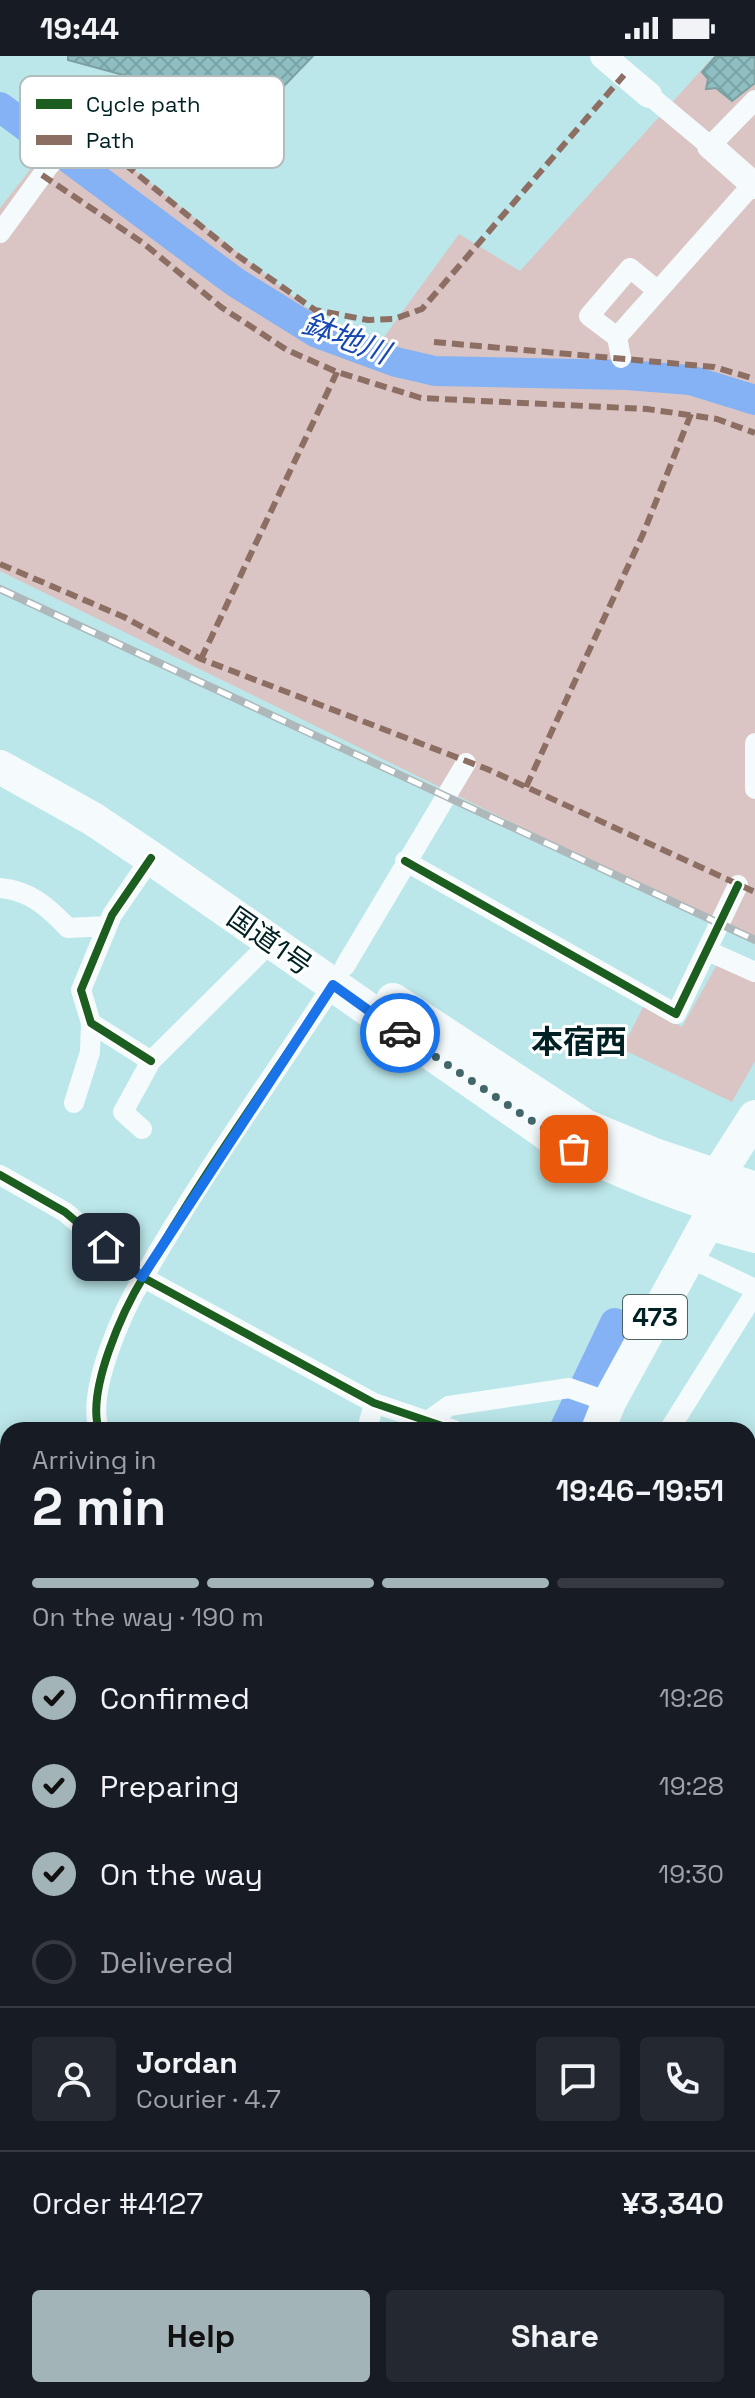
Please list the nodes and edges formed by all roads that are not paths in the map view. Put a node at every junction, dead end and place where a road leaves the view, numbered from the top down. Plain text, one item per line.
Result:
1 (603, 56) edge
2 (649, 95) joint
3 (755, 100) edge
4 (710, 146) junction
5 (48, 168) edge
6 (754, 185) edge
7 (0, 233) edge
8 (658, 291) junction
9 (617, 337) junction
10 (621, 358) dead end
11 (0, 743) edge
12 (755, 743) edge
13 (466, 763) dead end
14 (0, 767) edge
15 (755, 789) edge
16 (151, 858) junction
17 (405, 861) junction
18 (738, 885) dead end
19 (0, 888) edge
20 (107, 926) junction
21 (271, 942) junction
22 (708, 951) junction
23 (755, 972) edge
24 (339, 976) junction
25 (91, 1023) junction
26 (151, 1061) junction
27 (74, 1103) dead end
28 (755, 1117) edge
29 (142, 1129) dead end
30 (0, 1175) edge
31 (730, 1205) edge
32 (755, 1243) edge
33 (142, 1277) junction
34 (755, 1291) edge
35 (374, 1403) junction
36 (603, 1416) edge
37 (428, 1421) junction
38 (97, 1422) edge
39 (369, 1422) edge
40 (431, 1422) edge
41 (674, 1422) edge

1 - 2 street
2 - 4 street
3 - 4 street
4 - 6 street
5 - 7 street
6 - 8 street
8 - 9 street
8 - 9 street
9 - 10 street
11 - 24 highway, 国道1号
12 - 15 street
13 - 17 street
14 - 16 highway, 国道1号
16 - 20 street
16 - 21 highway, 国道1号
17 - 22 street
17 - 24 street
18 - 22 street
19 - 20 street
20 - 25 street
21 - 24 highway, 国道1号
21 - 26 street
22 - 23 street
24 - 31 highway, 国道1号
24 - 33 street
25 - 26 street
25 - 27 street
26 - 29 street
28 - 31 highway, 473
30 - 33 street
31 - 32 street
31 - 34 street
31 - 36 highway, 473
33 - 35 street
33 - 38 street
34 - 41 street
35 - 37 street
35 - 39 street
36 - 37 street
37 - 40 street

